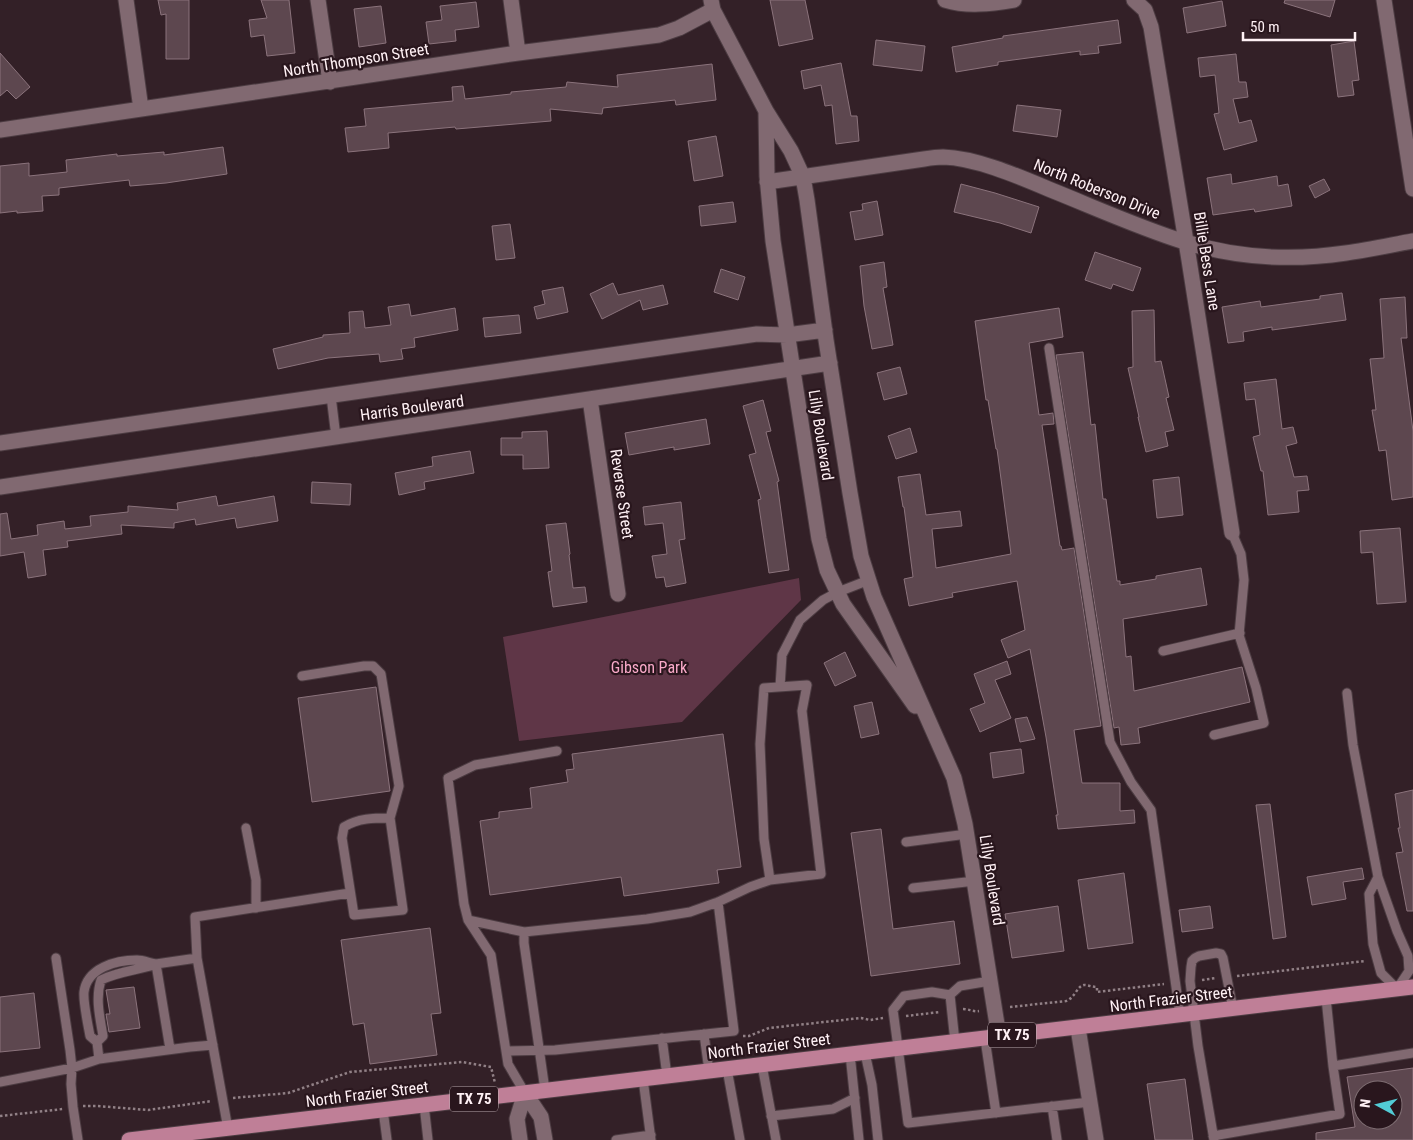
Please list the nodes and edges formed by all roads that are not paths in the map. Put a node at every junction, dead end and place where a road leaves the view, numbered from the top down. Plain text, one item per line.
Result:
1 (126, 0) edge
2 (318, 0) edge
3 (511, 0) edge
4 (945, 0) edge
5 (1014, 0) edge
6 (1134, 0) edge
7 (1384, 0) edge
8 (712, 5) edge
9 (518, 53) junction
10 (330, 82) junction
11 (141, 109) junction
12 (766, 111) junction
13 (0, 130) edge
14 (803, 177) junction
15 (767, 182) junction
16 (1413, 189) edge
17 (1413, 241) edge
18 (1187, 243) junction
19 (825, 330) junction
20 (787, 335) junction
21 (1049, 348) dead end
22 (830, 363) junction
23 (793, 369) junction
24 (331, 396) junction
25 (590, 399) junction
26 (336, 437) junction
27 (0, 443) edge
28 (0, 487) edge
29 (1232, 533) joint
30 (868, 580) junction
31 (838, 592) junction
32 (618, 594) dead end
33 (1240, 633) junction
34 (1163, 651) dead end
35 (302, 676) dead end
36 (780, 687) junction
37 (1347, 694) dead end
38 (934, 732) junction
39 (1214, 735) dead end
40 (557, 751) dead end
41 (390, 818) junction
42 (246, 828) dead end
43 (967, 834) junction
44 (906, 842) dead end
45 (1378, 877) junction
46 (770, 880) junction
47 (974, 881) junction
48 (913, 888) dead end
49 (350, 893) junction
50 (718, 902) junction
51 (256, 908) junction
52 (468, 920) junction
53 (524, 932) junction
54 (56, 958) dead end
55 (197, 958) junction
56 (156, 964) junction
57 (990, 981) junction
58 (1413, 987) edge
59 (1397, 989) junction
60 (950, 995) junction
61 (1326, 998) junction
62 (1233, 1009) junction
63 (1187, 1014) junction
64 (1078, 1028) junction
65 (704, 1034) junction
66 (662, 1038) junction
67 (992, 1038) junction
68 (97, 1042) junction
69 (955, 1042) junction
70 (213, 1045) junction
71 (170, 1049) junction
72 (898, 1049) junction
73 (540, 1050) junction
74 (506, 1051) junction
75 (1413, 1053) edge
76 (857, 1054) junction
77 (99, 1058) junction
78 (762, 1065) junction
79 (1333, 1066) junction
80 (72, 1068) junction
81 (727, 1069) junction
82 (708, 1071) junction
83 (667, 1076) junction
84 (643, 1079) junction
85 (0, 1082) edge
86 (545, 1090) junction
87 (525, 1093) junction
88 (855, 1098) junction
89 (1090, 1102) junction
90 (424, 1105) junction
91 (1052, 1106) junction
92 (383, 1110) junction
93 (996, 1113) junction
94 (771, 1116) junction
95 (228, 1129) junction
96 (183, 1137) edge
97 (651, 1138) edge
98 (1214, 1138) edge
99 (78, 1140) edge
100 (130, 1140) edge
101 (387, 1140) edge
102 (428, 1140) edge
103 (520, 1140) edge
104 (545, 1140) edge
105 (616, 1140) edge
106 (740, 1140) edge
107 (776, 1140) edge
108 (859, 1140) edge
109 (878, 1140) edge
110 (1057, 1140) edge
111 (1096, 1140) edge

1 - 11 street
2 - 10 street
3 - 9 street
4 - 5 street
6 - 18 street, Billie Bess Lane
7 - 16 street
8 - 9 street, North Thompson Street
8 - 12 street, Lilly Boulevard
9 - 10 street, North Thompson Street
10 - 11 street, North Thompson Street
11 - 13 street, North Thompson Street
12 - 14 street, Lilly Boulevard
12 - 15 street, Lilly Boulevard
14 - 15 street, North Roberson Drive
14 - 18 street, North Roberson Drive
14 - 19 street, Lilly Boulevard
15 - 20 street, Lilly Boulevard
17 - 18 street, North Roberson Drive
18 - 29 street, Billie Bess Lane
19 - 20 street, Harris Boulevard
19 - 22 street, Lilly Boulevard
20 - 23 street, Lilly Boulevard
20 - 24 street, Harris Boulevard
21 - 63 lane
22 - 23 street, Harris Boulevard
22 - 30 street, Lilly Boulevard
23 - 25 street, Harris Boulevard
23 - 31 street, Lilly Boulevard
24 - 26 lane
24 - 27 street, Harris Boulevard
25 - 26 street, Harris Boulevard
25 - 32 street, Reverse Street
26 - 28 street, Harris Boulevard
29 - 33 lane
30 - 31 lane
30 - 38 street, Lilly Boulevard
31 - 36 lane
31 - 38 street, Lilly Boulevard
33 - 34 lane
33 - 39 lane
35 - 41 lane
36 - 46 lane
36 - 46 lane
37 - 45 lane
38 - 43 street, Lilly Boulevard
40 - 52 lane
41 - 49 lane
41 - 49 lane
42 - 51 lane
43 - 44 lane
43 - 47 street, Lilly Boulevard
45 - 59 lane
45 - 59 lane
46 - 50 lane
47 - 48 lane
47 - 57 street, Lilly Boulevard
49 - 51 lane
50 - 53 lane
50 - 65 lane
51 - 55 lane
52 - 53 lane
52 - 74 lane
53 - 73 lane
54 - 80 lane
55 - 56 lane
55 - 70 lane
56 - 68 lane
56 - 68 lane
56 - 71 lane
57 - 60 lane
57 - 67 street, Lilly Boulevard
58 - 59 main road, North Frazier Street / TX 75
59 - 61 main road, North Frazier Street / TX 75
60 - 69 lane
60 - 72 lane
61 - 62 main road, North Frazier Street / TX 75
61 - 79 lane
62 - 63 main road, North Frazier Street / TX 75
62 - 63 lane
63 - 64 main road, North Frazier Street / TX 75
63 - 98 lane
64 - 67 main road, North Frazier Street / TX 75
64 - 89 street
65 - 66 lane
65 - 82 lane
66 - 73 lane
66 - 83 lane
67 - 69 main road, North Frazier Street / TX 75
67 - 93 lane
68 - 77 lane
69 - 72 main road, North Frazier Street / TX 75
70 - 71 lane
70 - 95 lane
71 - 77 lane
72 - 76 main road, North Frazier Street / TX 75
72 - 93 lane
73 - 74 lane
73 - 86 lane
74 - 87 lane
75 - 79 lane
76 - 78 main road, North Frazier Street / TX 75
76 - 88 lane
76 - 109 lane
77 - 80 lane
78 - 81 main road, North Frazier Street / TX 75
78 - 94 lane
79 - 98 lane
80 - 85 lane
80 - 99 lane
81 - 82 main road, North Frazier Street / TX 75
81 - 106 lane
82 - 83 main road, North Frazier Street / TX 75
83 - 84 main road, North Frazier Street / TX 75
84 - 86 main road, North Frazier Street / TX 75
84 - 97 lane
86 - 87 main road, North Frazier Street / TX 75
87 - 90 main road, North Frazier Street / TX 75
87 - 103 street
87 - 104 street
88 - 94 lane
88 - 108 lane
89 - 91 lane
89 - 111 street
90 - 92 main road, North Frazier Street / TX 75
90 - 102 lane
91 - 93 lane
91 - 110 lane
92 - 95 main road, North Frazier Street / TX 75
92 - 101 lane
94 - 107 lane
95 - 96 main road, North Frazier Street / TX 75
96 - 100 main road, North Frazier Street / TX 75
97 - 105 lane

